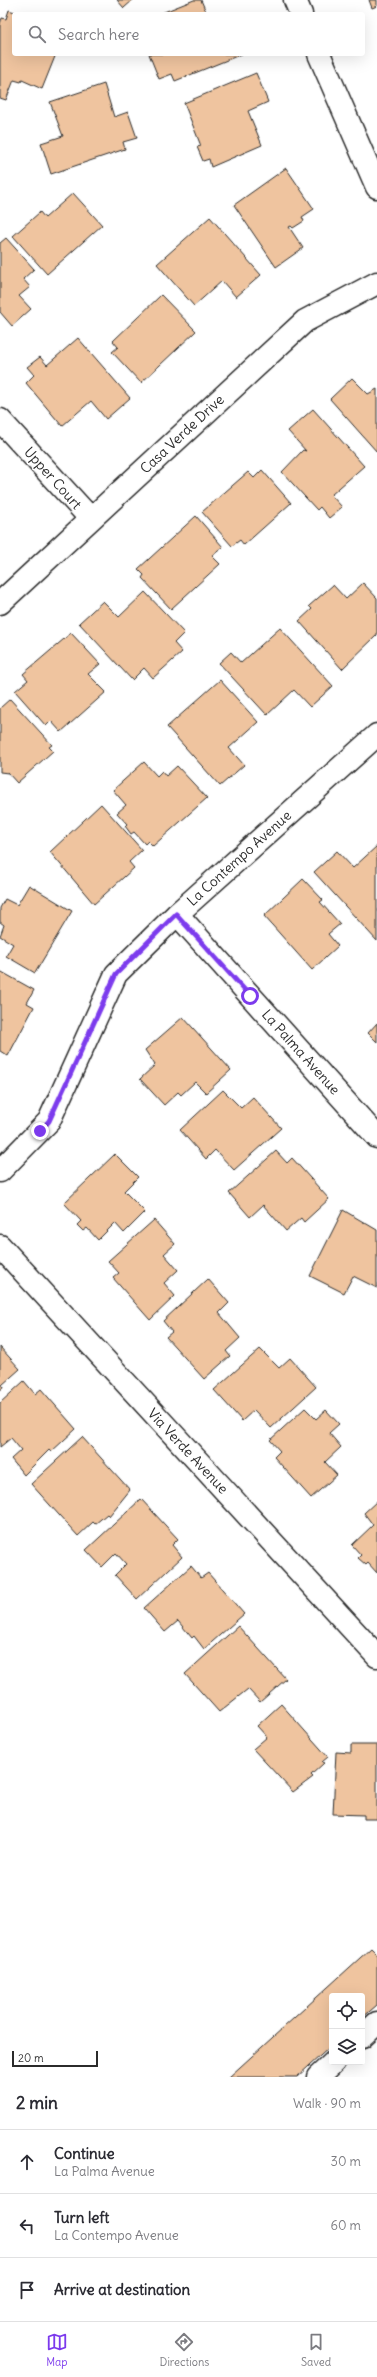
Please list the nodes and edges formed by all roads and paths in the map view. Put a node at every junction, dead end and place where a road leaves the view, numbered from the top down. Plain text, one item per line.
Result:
1 (295, 0) edge
2 (301, 12) edge
3 (320, 56) edge
4 (377, 187) edge
5 (377, 282) edge
6 (0, 420) edge
7 (90, 518) junction
8 (0, 603) edge
9 (377, 735) edge
10 (176, 914) junction
11 (377, 1137) edge
12 (0, 1171) edge
13 (0, 1246) edge
14 (377, 1656) edge
15 (377, 2023) edge
16 (365, 2034) edge
17 (331, 2065) edge
18 (318, 2077) edge

1 - 2 street
3 - 4 street
5 - 7 street, Casa Verde Drive
6 - 7 street, Upper Court
7 - 8 street, Casa Verde Drive
9 - 10 street, La Contempo Avenue
10 - 11 street, La Palma Avenue
10 - 12 street, La Contempo Avenue
13 - 14 street, Via Verde Avenue
15 - 16 street
17 - 18 street

